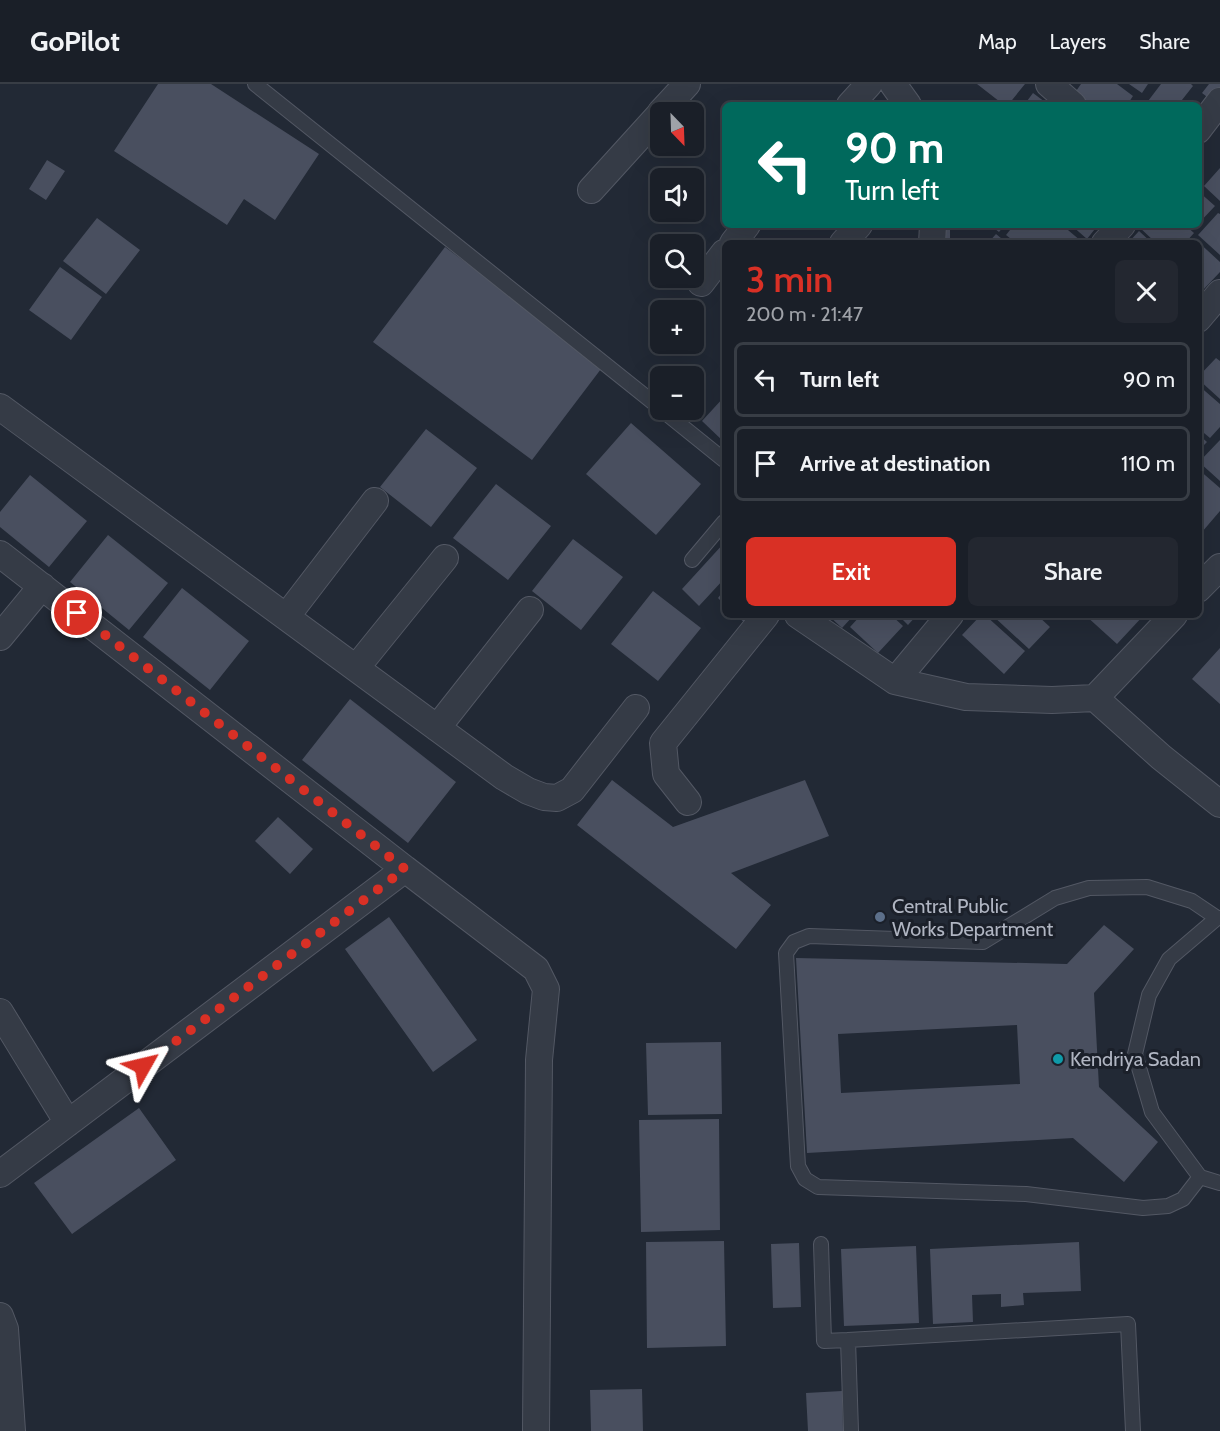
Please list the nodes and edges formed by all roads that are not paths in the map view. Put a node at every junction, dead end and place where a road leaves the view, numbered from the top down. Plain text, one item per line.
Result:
1 (255, 84) edge
2 (687, 84) edge
3 (869, 84) edge
4 (893, 84) edge
5 (1048, 84) edge
6 (1220, 101) edge
7 (670, 102) edge
8 (853, 102) edge
9 (906, 102) edge
10 (1069, 102) edge
11 (650, 124) edge
12 (1202, 125) edge
13 (591, 190) dead end
14 (745, 228) edge
15 (856, 228) edge
16 (1119, 228) edge
17 (735, 240) edge
18 (846, 240) edge
19 (1108, 240) edge
20 (722, 255) edge
21 (704, 277) edge
22 (1220, 293) edge
23 (1202, 314) edge
24 (650, 400) edge
25 (0, 407) edge
26 (675, 420) edge
27 (722, 458) edge
28 (375, 501) dead end
29 (722, 524) edge
30 (0, 554) edge
31 (445, 558) dead end
32 (692, 560) dead end
33 (1220, 567) edge
34 (1202, 585) edge
35 (42, 586) junction
36 (530, 610) dead end
37 (286, 617) junction
38 (764, 618) edge
39 (802, 618) edge
40 (948, 618) edge
41 (1171, 618) edge
42 (0, 637) edge
43 (356, 668) junction
44 (896, 681) junction
45 (1095, 698) junction
46 (636, 708) dead end
47 (436, 728) junction
48 (688, 802) dead end
49 (1220, 804) edge
50 (405, 869) junction
51 (1219, 918) edge
52 (0, 1012) edge
53 (68, 1123) junction
54 (0, 1174) edge
55 (1200, 1177) junction
56 (1220, 1183) edge
57 (821, 1244) dead end
58 (0, 1316) edge
59 (848, 1340) junction
60 (12, 1431) edge
61 (536, 1431) edge
62 (851, 1431) edge
63 (1133, 1431) edge

1 - 24 lane
2 - 7 street
3 - 8 street
4 - 9 street
5 - 10 street
6 - 12 street
11 - 13 street
14 - 17 street
15 - 18 street
16 - 19 street
20 - 21 street
22 - 23 street
25 - 37 street
26 - 27 lane
28 - 37 street
29 - 32 lane
30 - 35 street
31 - 43 street
33 - 34 street
35 - 42 street
35 - 50 street
36 - 47 street
37 - 43 street
38 - 48 street
39 - 44 street
40 - 44 street
41 - 45 street
43 - 47 street
44 - 45 street
45 - 49 street
46 - 47 street
50 - 53 street
50 - 61 street
51 - 55 lane
51 - 55 lane
52 - 53 street
53 - 54 street
55 - 56 lane
57 - 59 lane
58 - 60 street
59 - 62 lane
59 - 63 lane

